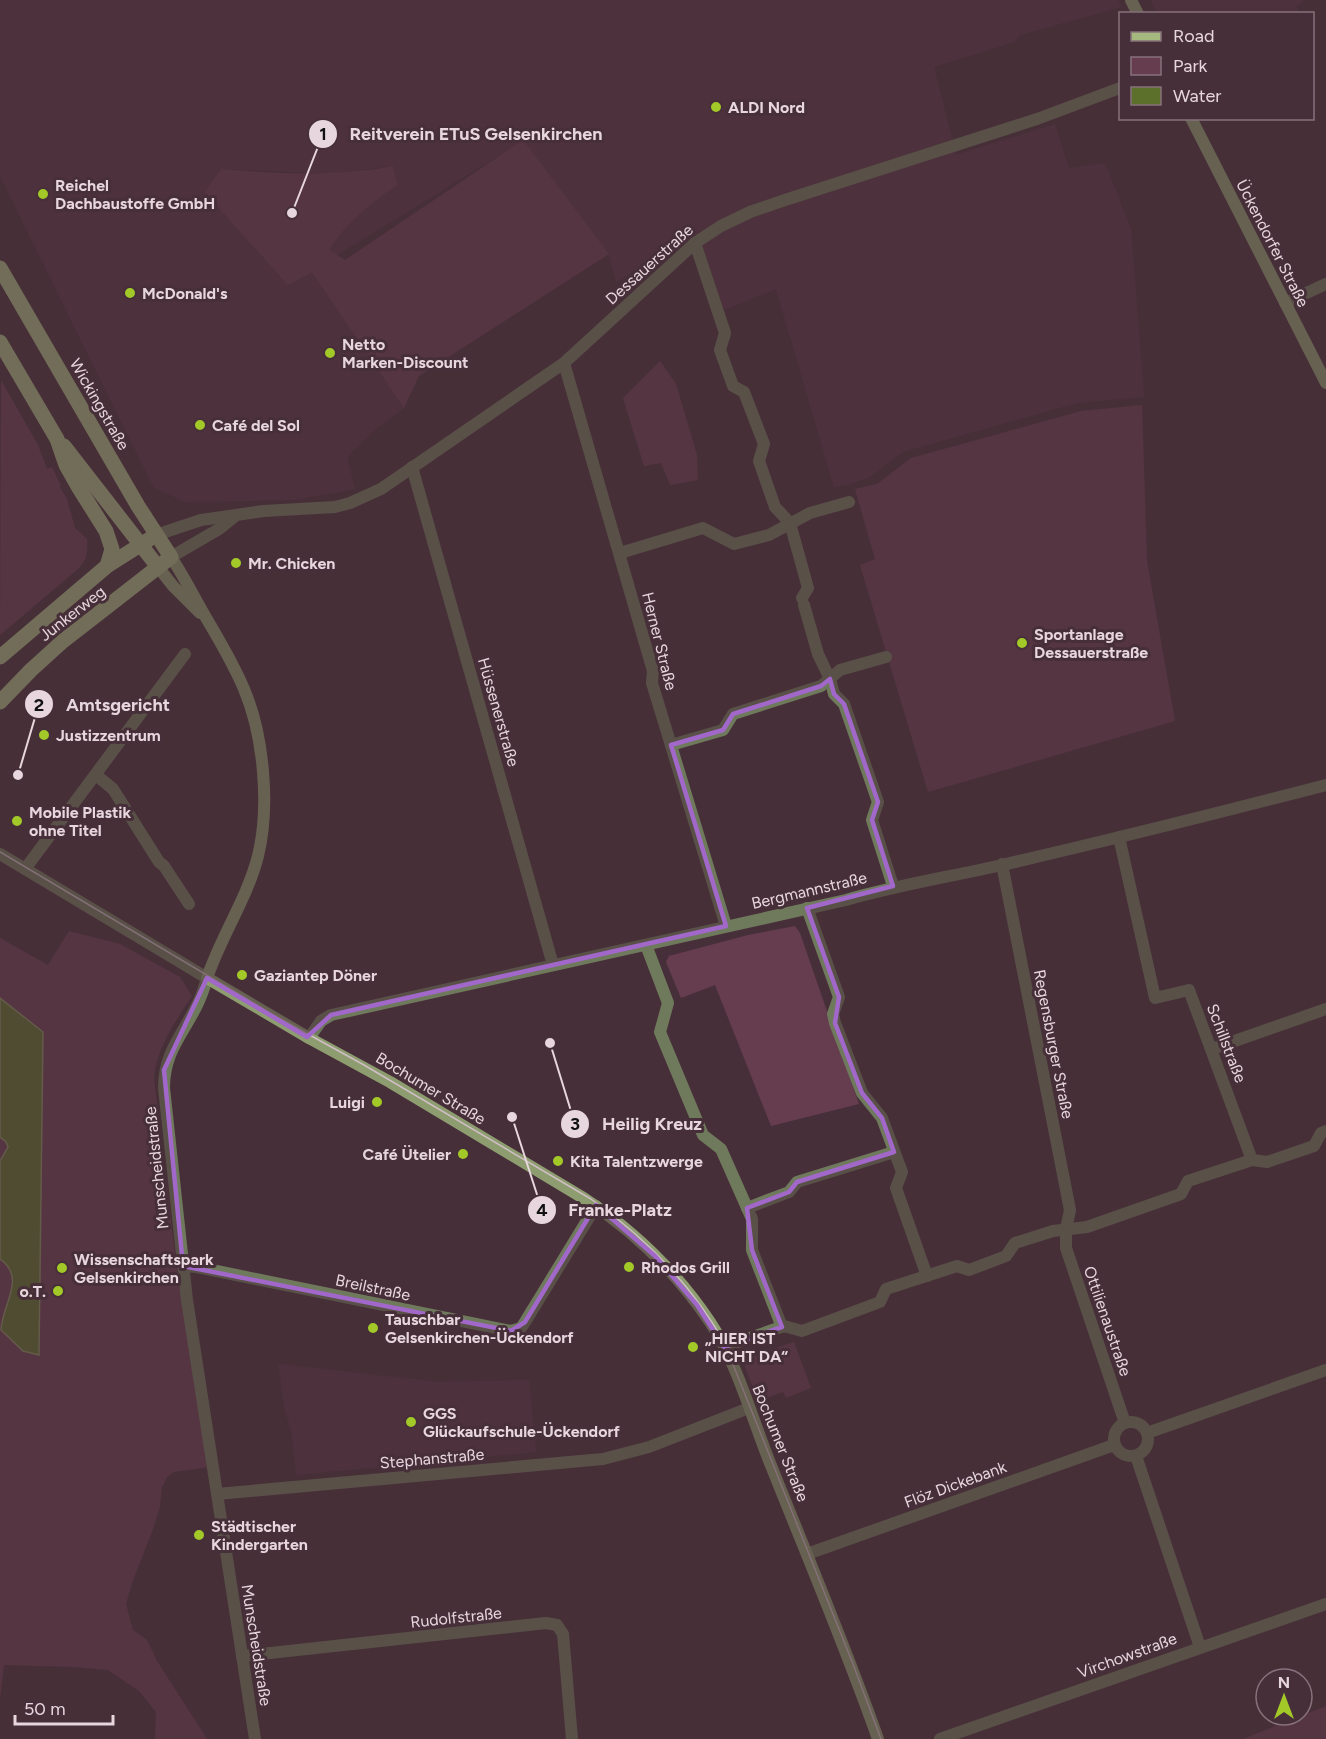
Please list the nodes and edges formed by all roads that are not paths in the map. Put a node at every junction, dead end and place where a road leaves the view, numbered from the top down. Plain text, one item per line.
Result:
1 (1119, 88) edge
2 (1192, 120) edge
3 (695, 243) junction
4 (0, 268) edge
5 (1326, 284) edge
6 (1285, 303) junction
7 (0, 342) edge
8 (564, 363) junction
9 (1326, 383) edge
10 (57, 439) junction
11 (412, 468) junction
12 (849, 502) dead end
13 (235, 516) junction
14 (790, 523) junction
15 (156, 534) junction
16 (140, 543) junction
17 (620, 552) junction
18 (171, 557) junction
19 (107, 566) junction
20 (158, 567) junction
21 (207, 620) junction
22 (185, 654) dead end
23 (0, 657) edge
24 (886, 657) dead end
25 (830, 679) junction
26 (0, 702) edge
27 (671, 745) junction
28 (96, 775) junction
29 (1326, 785) edge
30 (1119, 837) junction
31 (0, 854) edge
32 (1002, 864) junction
33 (25, 869) junction
34 (893, 886) junction
35 (189, 904) dead end
36 (807, 908) junction
37 (726, 926) junction
38 (646, 945) junction
39 (553, 965) junction
40 (207, 978) junction
41 (1326, 1009) edge
42 (309, 1038) junction
43 (1212, 1049) junction
44 (1326, 1131) edge
45 (894, 1152) junction
46 (1252, 1161) junction
47 (596, 1206) junction
48 (747, 1208) junction
49 (1066, 1229) junction
50 (183, 1266) junction
51 (927, 1276) junction
52 (782, 1327) junction
53 (724, 1347) junction
54 (1326, 1370) edge
55 (749, 1408) junction
56 (1125, 1423) junction
57 (1147, 1433) junction
58 (1114, 1445) junction
59 (1136, 1456) junction
60 (217, 1494) junction
61 (807, 1554) junction
62 (1326, 1604) edge
63 (1200, 1647) junction
64 (242, 1656) junction
65 (255, 1739) edge
66 (572, 1739) edge
67 (878, 1739) edge
68 (940, 1739) edge

1 - 3 street, Dessauerstraße
2 - 6 main road, Ückendorfer Straße
3 - 8 street, Dessauerstraße
3 - 14 street
4 - 15 main road, Wickingstraße
5 - 6 street
6 - 9 main road, Ückendorfer Straße
7 - 10 main road
8 - 11 street, Dessauerstraße
8 - 17 street, Herner Straße
10 - 16 main road
10 - 19 main road
11 - 13 street, Dessauerstraße
11 - 39 street, Hüssenerstraße
12 - 14 street
13 - 15 street, Dessauerstraße
13 - 18 street, Dessauerstraße
14 - 17 street
14 - 25 street
15 - 16 main road, Junkerweg
15 - 18 main road, Wickingstraße
16 - 19 main road, Junkerweg
16 - 20 main road
17 - 27 street, Herner Straße
18 - 20 main road, Junkerweg
18 - 21 main road, Munscheidstraße
19 - 23 main road, Junkerweg
20 - 21 main road, Munscheidstraße
20 - 26 main road, Junkerweg
21 - 40 main road, Munscheidstraße
22 - 28 street
24 - 25 street
25 - 27 street
25 - 34 street
27 - 37 street, Herner Straße
28 - 33 street
28 - 35 street
29 - 30 street, Bergmannstraße
30 - 32 street, Bergmannstraße
30 - 43 street, Schillstraße
31 - 33 street, Bochumer Straße
32 - 34 street, Bergmannstraße
32 - 49 street, Regensburger Straße
33 - 40 street, Bochumer Straße
34 - 36 street, Bergmannstraße
36 - 37 street, Bergmannstraße
36 - 45 street
37 - 38 street, Bergmannstraße
38 - 39 street, Bergmannstraße
38 - 48 street
39 - 42 street, Bergmannstraße
40 - 42 main road, Bochumer Straße
40 - 50 street, Munscheidstraße
41 - 43 street
42 - 47 main road, Bochumer Straße
43 - 46 street, Schillstraße
44 - 46 street
45 - 48 street
45 - 51 street
46 - 49 street
47 - 50 street, Breilstraße
47 - 53 main road, Bochumer Straße
48 - 52 street
49 - 51 street
49 - 56 street, Ottilienaustraße
50 - 60 street, Munscheidstraße
51 - 52 street
52 - 53 street
53 - 55 main road, Bochumer Straße
54 - 57 street
55 - 60 street, Stephanstraße
55 - 61 main road, Bochumer Straße
56 - 57 street
56 - 58 street
57 - 59 street
58 - 59 street
58 - 61 street, Flöz Dickebank
59 - 63 street
60 - 64 street, Munscheidstraße
61 - 67 main road, Bochumer Straße
62 - 63 street, Virchowstraße
63 - 68 street, Virchowstraße
64 - 65 street, Munscheidstraße
64 - 66 street, Rudolfstraße

